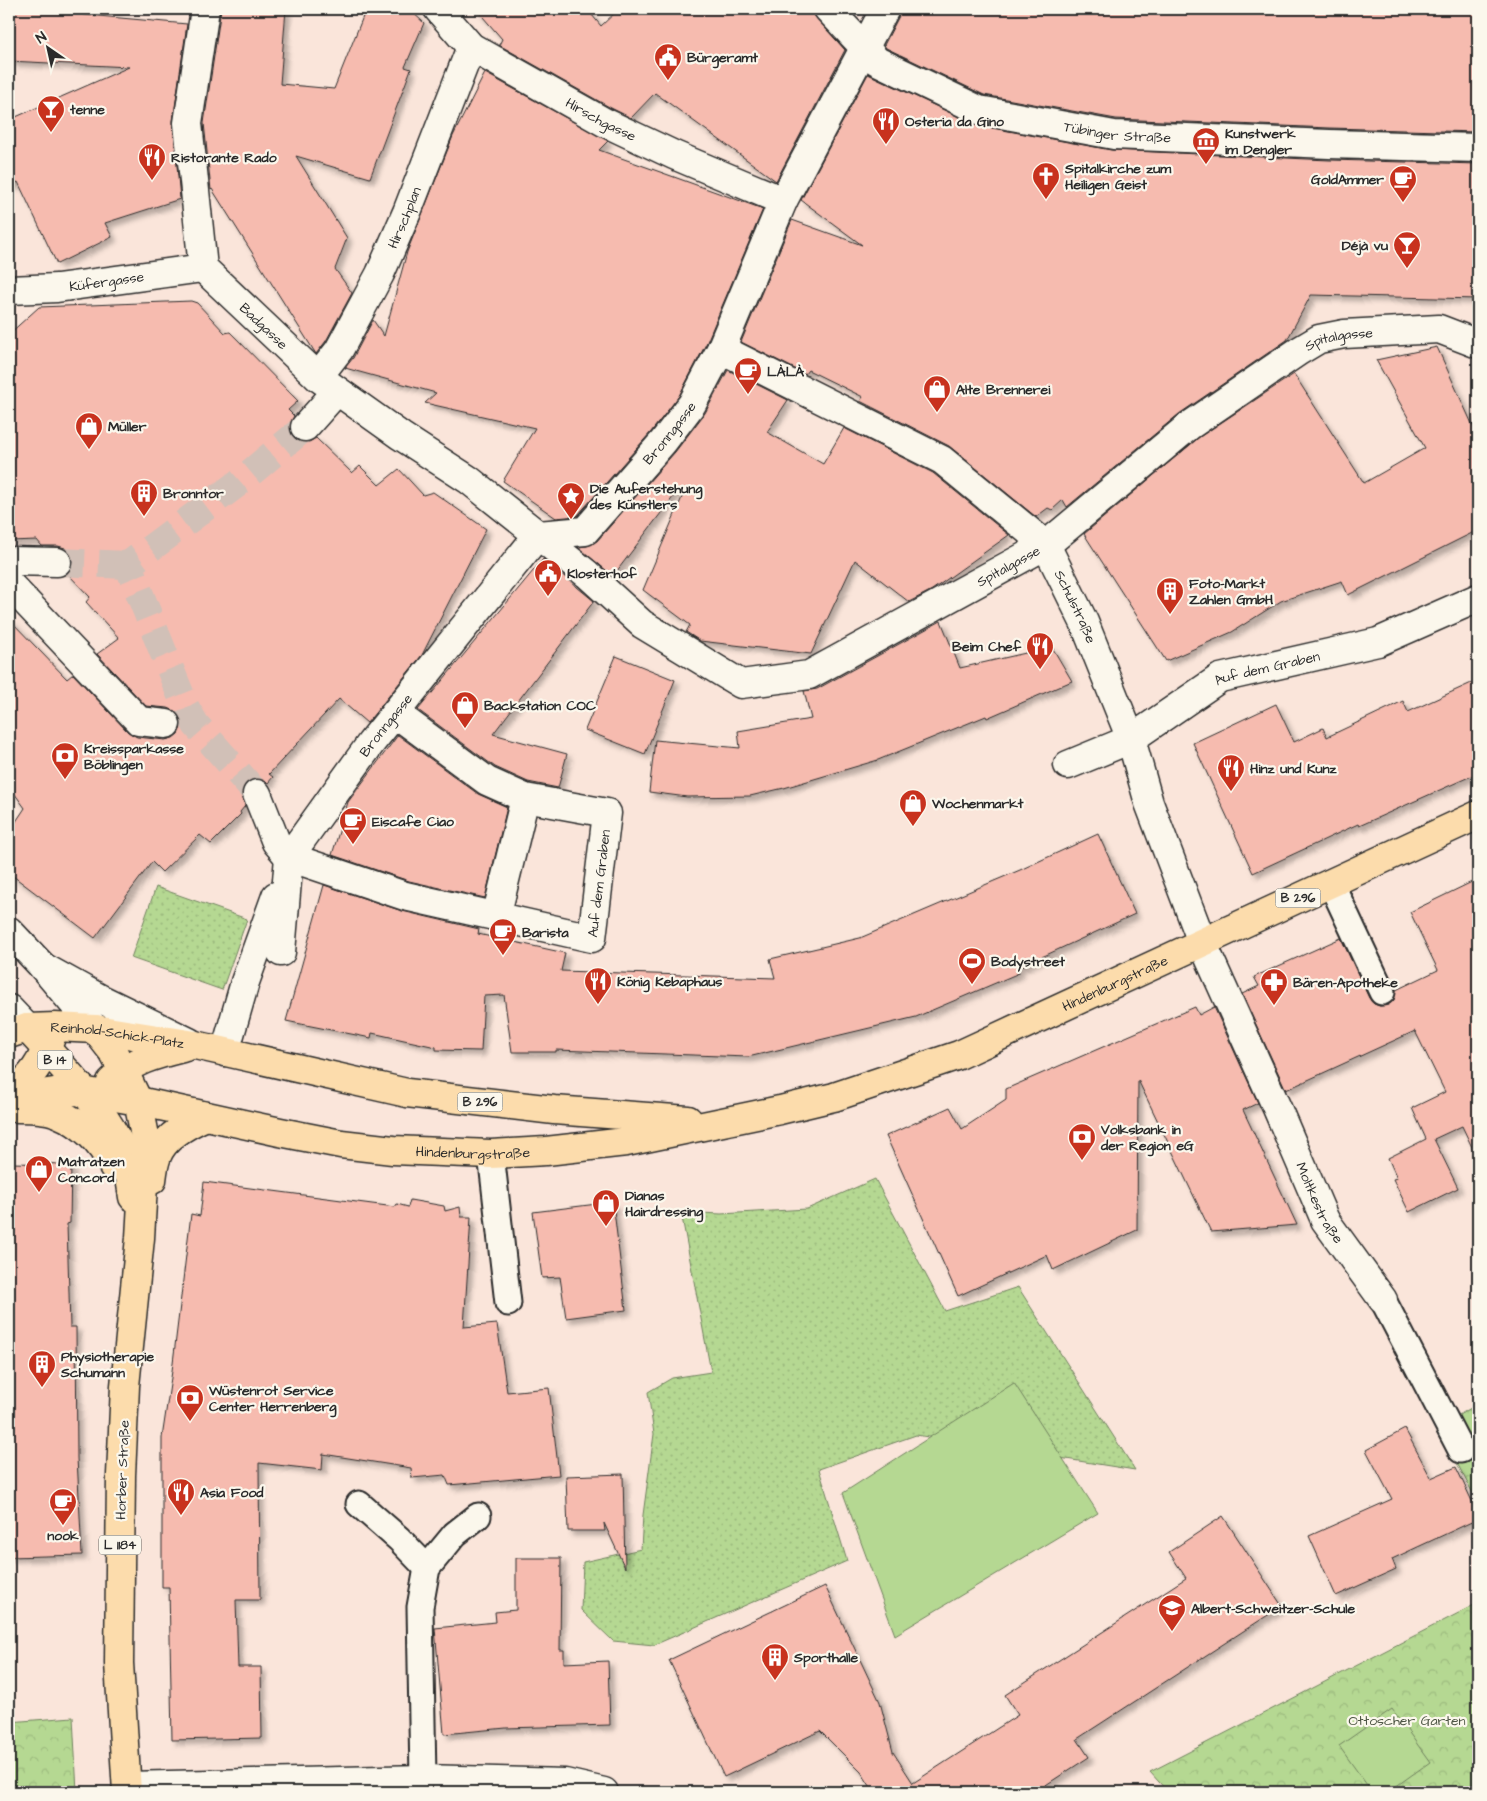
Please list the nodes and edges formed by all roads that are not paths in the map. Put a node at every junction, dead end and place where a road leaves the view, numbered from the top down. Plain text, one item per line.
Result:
1 (205, 9) edge
2 (438, 9) edge
3 (828, 9) edge
4 (885, 9) edge
5 (471, 47) junction
6 (864, 48) junction
7 (1478, 148) edge
8 (783, 201) junction
9 (203, 268) junction
10 (9, 290) edge
11 (1478, 344) edge
12 (721, 349) junction
13 (327, 384) junction
14 (305, 427) tunnel mouth
15 (538, 535) junction
16 (1046, 544) junction
17 (9, 561) edge
18 (57, 562) tunnel mouth
19 (9, 584) edge
20 (1478, 598) edge
21 (395, 713) junction
22 (166, 724) dead end
23 (1131, 739) junction
24 (1068, 766) dead end
25 (257, 794) tunnel mouth
26 (525, 798) junction
27 (1478, 815) edge
28 (290, 857) junction
29 (1331, 883) junction
30 (496, 917) junction
31 (9, 931) edge
32 (1202, 942) junction
33 (281, 952) dead end
34 (43, 967) junction
35 (1382, 992) dead end
36 (9, 1009) edge
37 (95, 1029) junction
38 (18, 1031) edge
39 (51, 1038) junction
40 (195, 1045) junction
41 (225, 1052) junction
42 (123, 1070) junction
43 (9, 1095) edge
44 (97, 1101) junction
45 (138, 1101) junction
46 (9, 1102) edge
47 (9, 1107) edge
48 (206, 1116) junction
49 (739, 1118) junction
50 (145, 1150) joint
51 (491, 1154) junction
52 (140, 1238) junction
53 (1383, 1300) joint
54 (508, 1303) dead end
55 (1461, 1450) dead end
56 (358, 1504) dead end
57 (478, 1516) dead end
58 (427, 1568) junction
59 (423, 1779) junction
60 (127, 1789) edge
61 (604, 1792) edge

1 - 9 street
2 - 5 street, Hirschgasse
3 - 6 street, Tübinger Straße
4 - 6 street, Bronngasse
5 - 8 street, Hirschgasse
5 - 13 street, Hirschplan
6 - 7 street, Tübinger Straße
6 - 8 street, Bronngasse
8 - 12 street, Bronngasse
9 - 10 street, Küfergasse
9 - 13 street, Badgasse
11 - 16 street, Spitalgasse
12 - 15 street, Bronngasse
12 - 16 street, Schulstraße
13 - 14 street
13 - 15 street, Badgasse
15 - 16 street, Spitalgasse
15 - 21 street, Bronngasse
16 - 23 street, Schulstraße
17 - 18 street
19 - 22 street
20 - 23 street, Auf dem Graben
21 - 26 street, Auf dem Graben
21 - 28 street, Bronngasse
23 - 24 street, Auf dem Graben
23 - 32 street, Schulstraße
25 - 28 street
26 - 30 street
26 - 30 street, Auf dem Graben
27 - 29 main road, Hindenburgstraße / B 296
28 - 30 street, Auf dem Graben
28 - 33 street, Bronngasse
28 - 41 street, Bronngasse
29 - 32 main road, Hindenburgstraße / B 296
29 - 35 lane
31 - 34 street, B 14
32 - 49 main road, Hindenburgstraße / B 296
32 - 53 street, Moltkestraße
34 - 37 street, B 14
34 - 39 street, B 14
34 - 40 street, B 14
36 - 38 street, B 14
37 - 39 main road, Reinhold-Schick-Platz / B 296
37 - 40 main road, Reinhold-Schick-Platz / B 296
37 - 42 main road, B 14
38 - 39 main road, B 14
39 - 43 main road, B 14
39 - 44 main road, B 14
40 - 41 main road, Reinhold-Schick-Platz / B 296
40 - 42 main road
41 - 49 main road, Hindenburgstraße / B 296
42 - 44 main road
42 - 45 main road, B 14
44 - 45 main road, B 296
44 - 46 main road, B 296
44 - 52 main road
45 - 48 main road, B 296
45 - 50 main road, B 14
47 - 52 main road
48 - 51 main road, Hindenburgstraße / B 296
48 - 52 main road
49 - 51 main road, Hindenburgstraße / B 296
50 - 52 main road, L 1184
51 - 54 lane
52 - 60 main road, Horber Straße / L 1184
53 - 55 lane, Moltkestraße
56 - 58 lane
57 - 58 lane
58 - 59 lane
59 - 60 street
59 - 61 street

